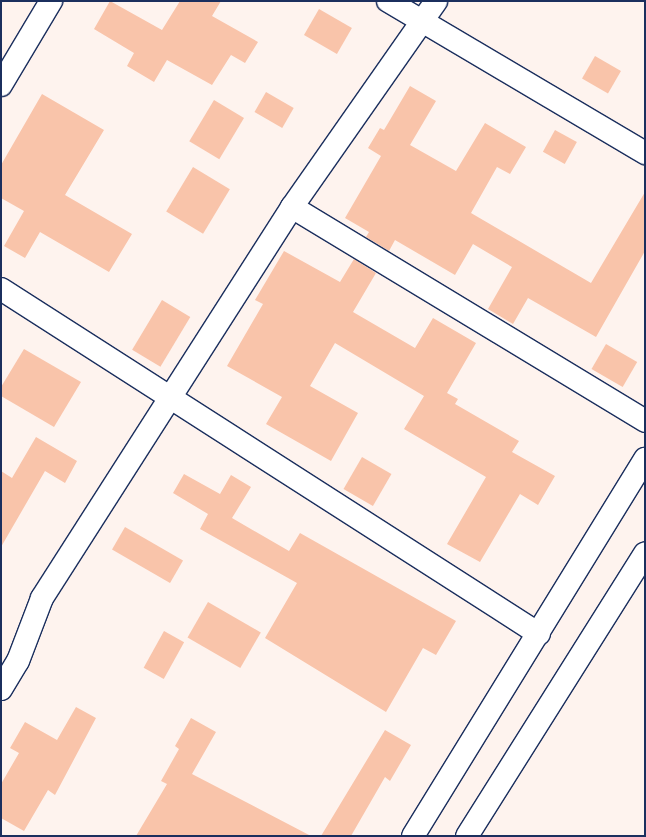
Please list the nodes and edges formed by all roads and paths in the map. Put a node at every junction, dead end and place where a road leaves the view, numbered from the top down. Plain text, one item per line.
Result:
1 (51, 1) edge
2 (388, 1) edge
3 (436, 1) edge
4 (419, 22) junction
5 (1, 86) edge
6 (645, 153) edge
7 (292, 207) junction
8 (1, 289) edge
9 (172, 398) junction
10 (645, 421) edge
11 (645, 459) edge
12 (645, 553) edge
13 (539, 634) junction
14 (1, 688) edge
15 (414, 836) edge
16 (467, 836) edge

1 - 5 street
2 - 4 street
3 - 4 street
4 - 6 street
4 - 7 street
7 - 9 street
7 - 10 street
8 - 9 street
9 - 13 street
9 - 14 street
11 - 13 street
12 - 16 street
13 - 15 street

